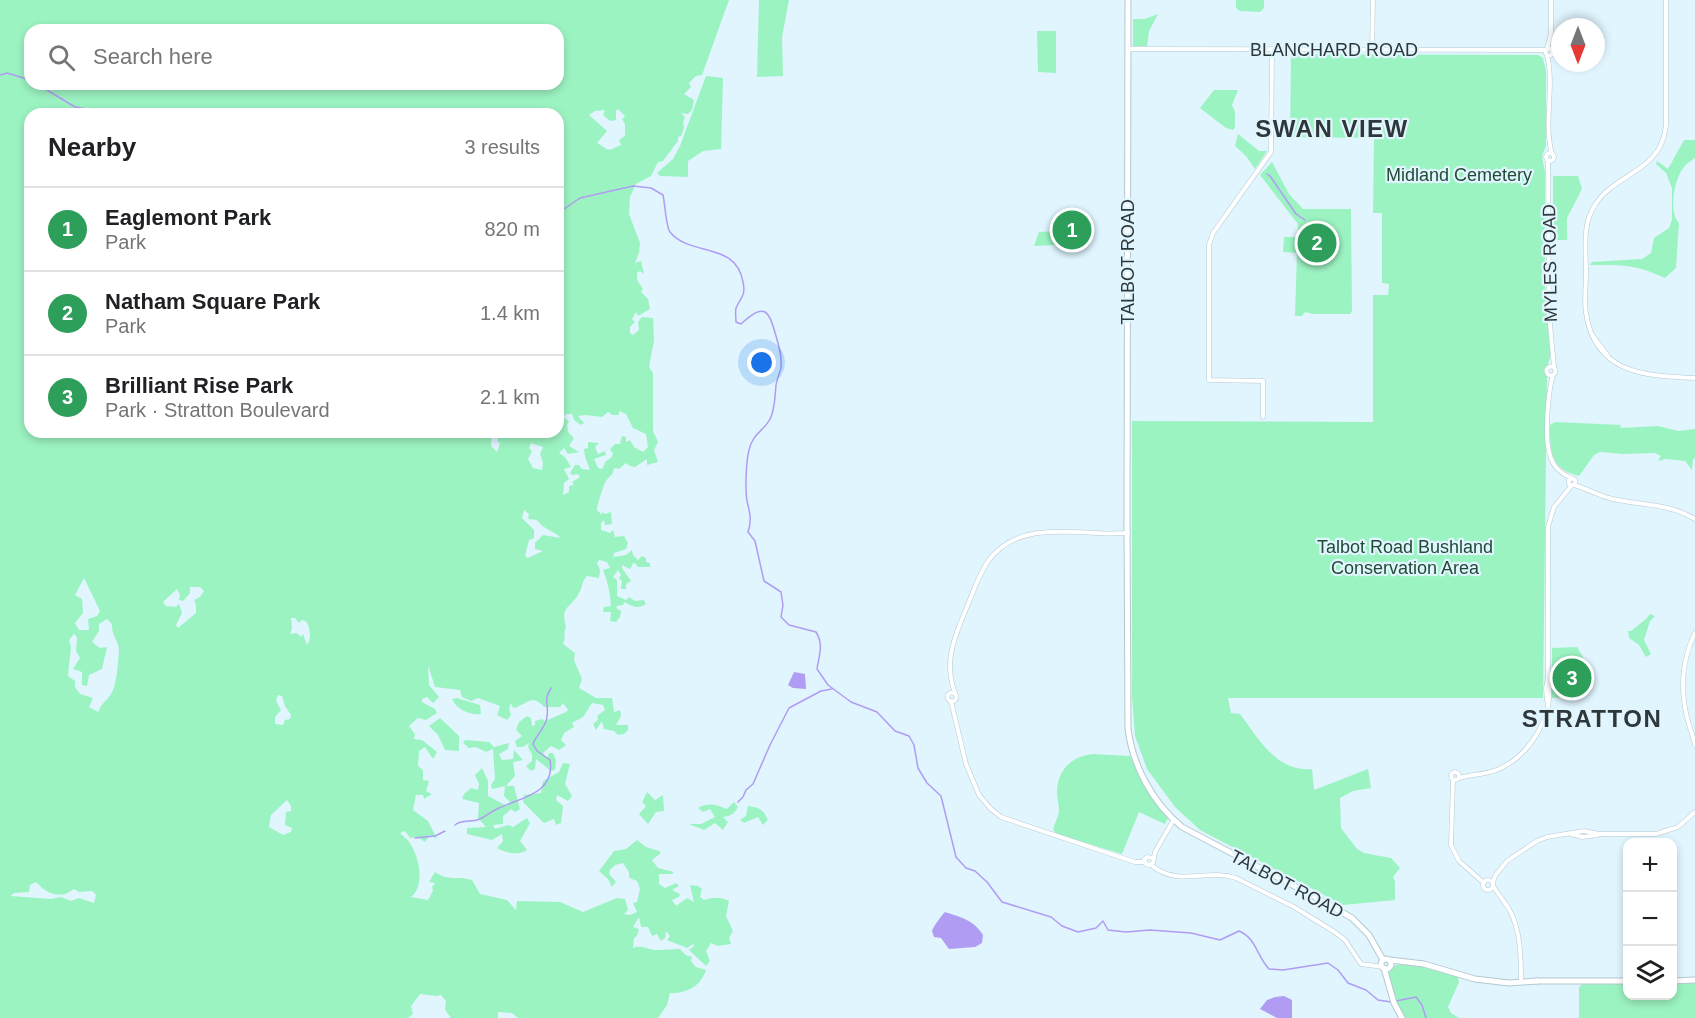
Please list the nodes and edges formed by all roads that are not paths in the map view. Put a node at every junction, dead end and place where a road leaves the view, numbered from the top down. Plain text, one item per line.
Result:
1 (1128, 0) edge
2 (1373, 0) edge
3 (1551, 0) edge
4 (1666, 0) edge
5 (1128, 49) junction
6 (1272, 49) junction
7 (1372, 51) junction
8 (1548, 52) junction
9 (1552, 360) junction
10 (1548, 367) junction
11 (1554, 367) junction
12 (1550, 374) junction
13 (1695, 378) edge
14 (1263, 417) dead end
15 (1571, 483) junction
16 (1695, 519) edge
17 (1128, 534) junction
18 (1695, 633) edge
19 (951, 683) junction
20 (949, 693) junction
21 (955, 693) junction
22 (953, 701) junction
23 (1694, 739) edge
24 (1695, 745) edge
25 (1695, 751) edge
26 (1695, 812) edge
27 (1175, 819) junction
28 (1153, 859) junction
29 (1145, 861) junction
30 (1489, 883) junction
31 (1386, 964) junction
32 (1695, 980) edge
33 (1519, 981) junction
34 (1623, 981) edge
35 (1677, 981) edge
36 (1402, 1018) edge

1 - 5 main road, TALBOT ROAD
2 - 7 street
3 - 8 street
4 - 13 street
5 - 6 street, BLANCHARD ROAD
5 - 17 main road, TALBOT ROAD
6 - 7 street, BLANCHARD ROAD
6 - 14 street
7 - 8 street, BLANCHARD ROAD
8 - 9 street, MYLES ROAD
9 - 10 street
9 - 11 street, MYLES ROAD
10 - 11 street
10 - 12 street
11 - 12 street
12 - 15 street
15 - 16 street
15 - 30 street
17 - 19 street
17 - 27 main road, TALBOT ROAD
18 - 23 street
19 - 20 street
19 - 21 street
20 - 21 street
20 - 22 street
21 - 22 street
22 - 29 street
23 - 24 street
24 - 25 street
26 - 30 street
27 - 28 street
27 - 31 main road, TALBOT ROAD
28 - 29 street
28 - 29 street
28 - 31 street
30 - 33 street
31 - 33 main road
31 - 36 main road, TALBOT ROAD
32 - 35 main road
33 - 34 main road

